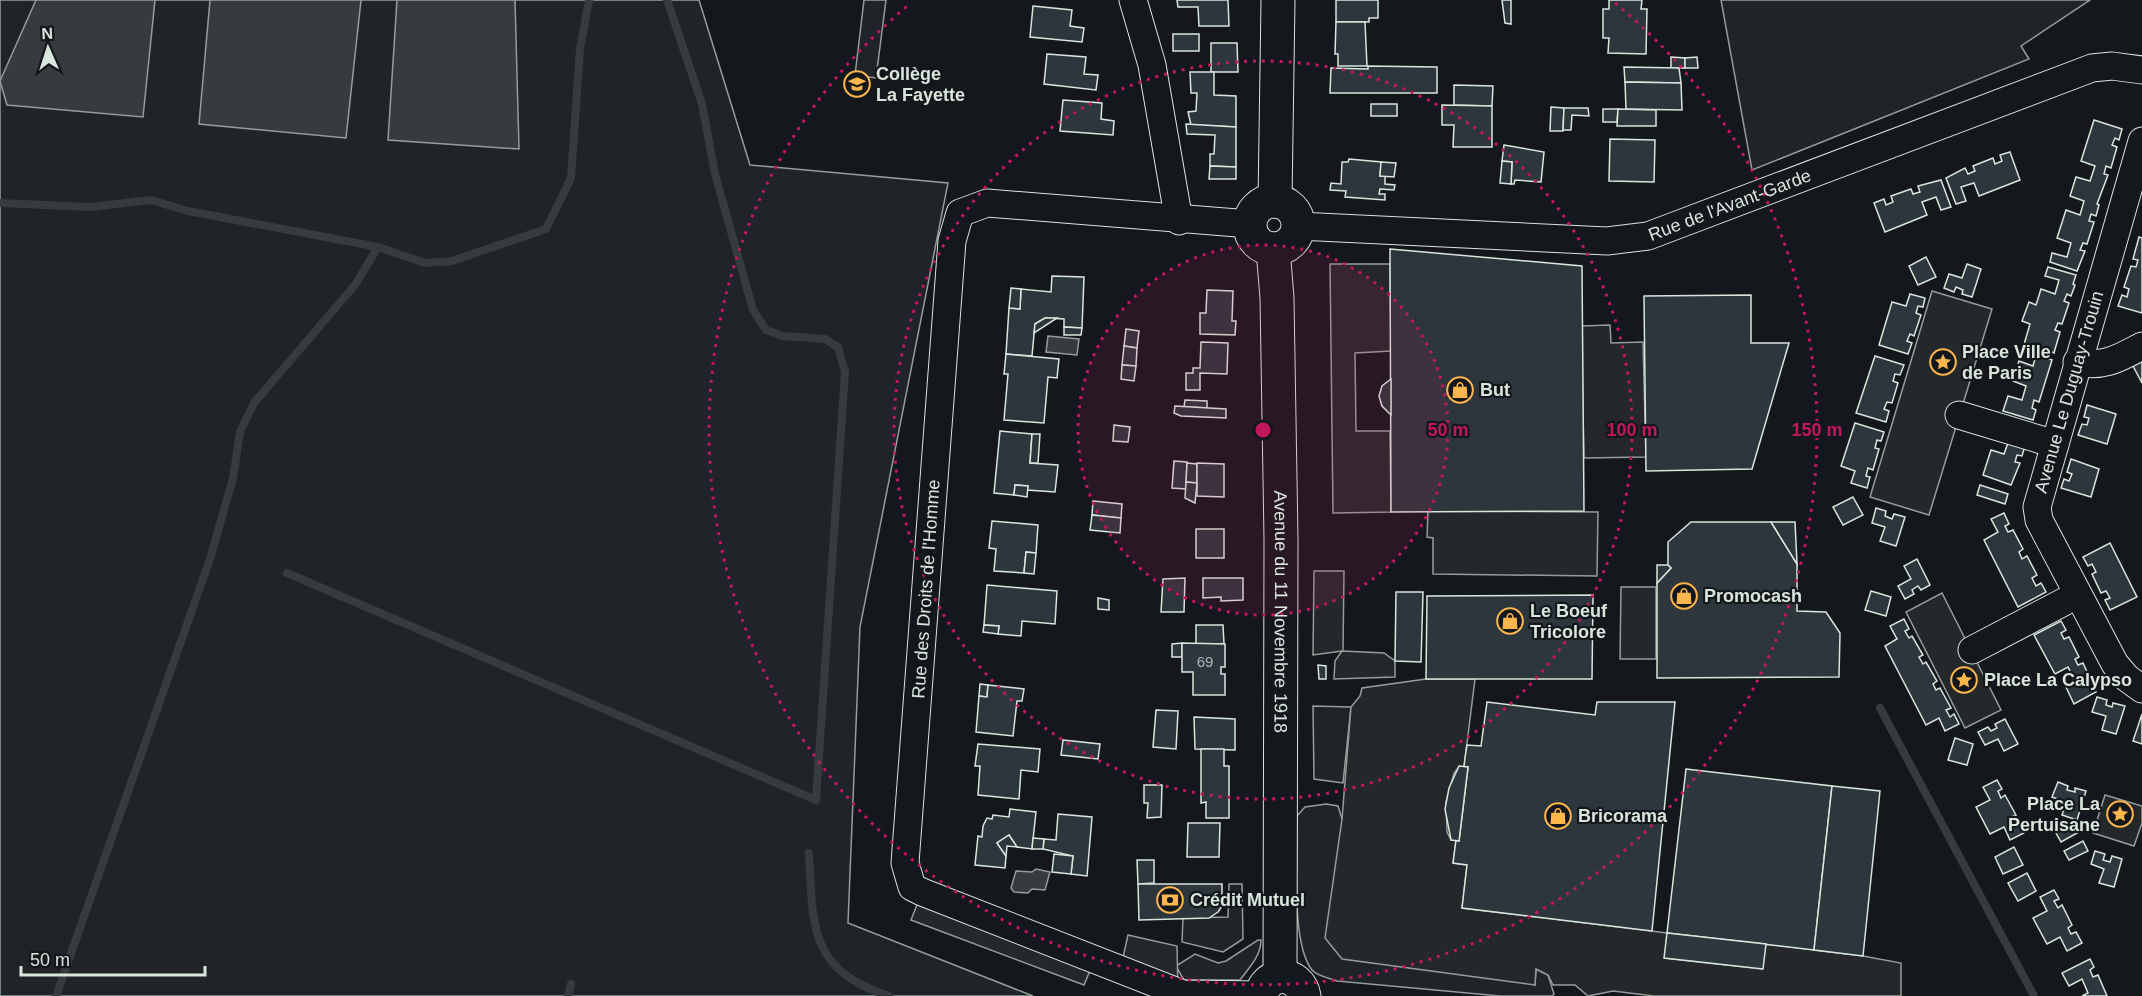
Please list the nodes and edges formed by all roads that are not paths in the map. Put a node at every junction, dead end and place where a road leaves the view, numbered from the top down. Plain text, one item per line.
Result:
1 (1132, 0) edge
2 (1278, 0) edge
3 (2142, 70) edge
4 (2142, 141) edge
5 (1275, 201) junction
6 (1179, 220) junction
7 (1250, 224) junction
8 (1298, 226) junction
9 (1273, 249) junction
10 (2142, 346) edge
11 (2077, 362) junction
12 (1959, 415) dead end
13 (2055, 444) junction
14 (2077, 595) junction
15 (1972, 650) dead end
16 (2142, 689) edge
17 (1286, 992) edge

1 - 6 street
2 - 5 main road
3 - 8 street, Rue de l'Avant-Garde
4 - 11 street, Avenue Le Duguay-Trouin
5 - 7 main road
5 - 8 main road
6 - 7 street, Rue des Droits de l'Homme
6 - 17 street, Rue des Droits de l'Homme
7 - 9 main road
8 - 9 main road
9 - 17 main road, Avenue du 11 Novembre 1918
10 - 11 street
11 - 13 street, Avenue Le Duguay-Trouin
12 - 13 street
13 - 14 street, Avenue Le Duguay-Trouin
14 - 15 street
14 - 16 street, Avenue Le Duguay-Trouin

